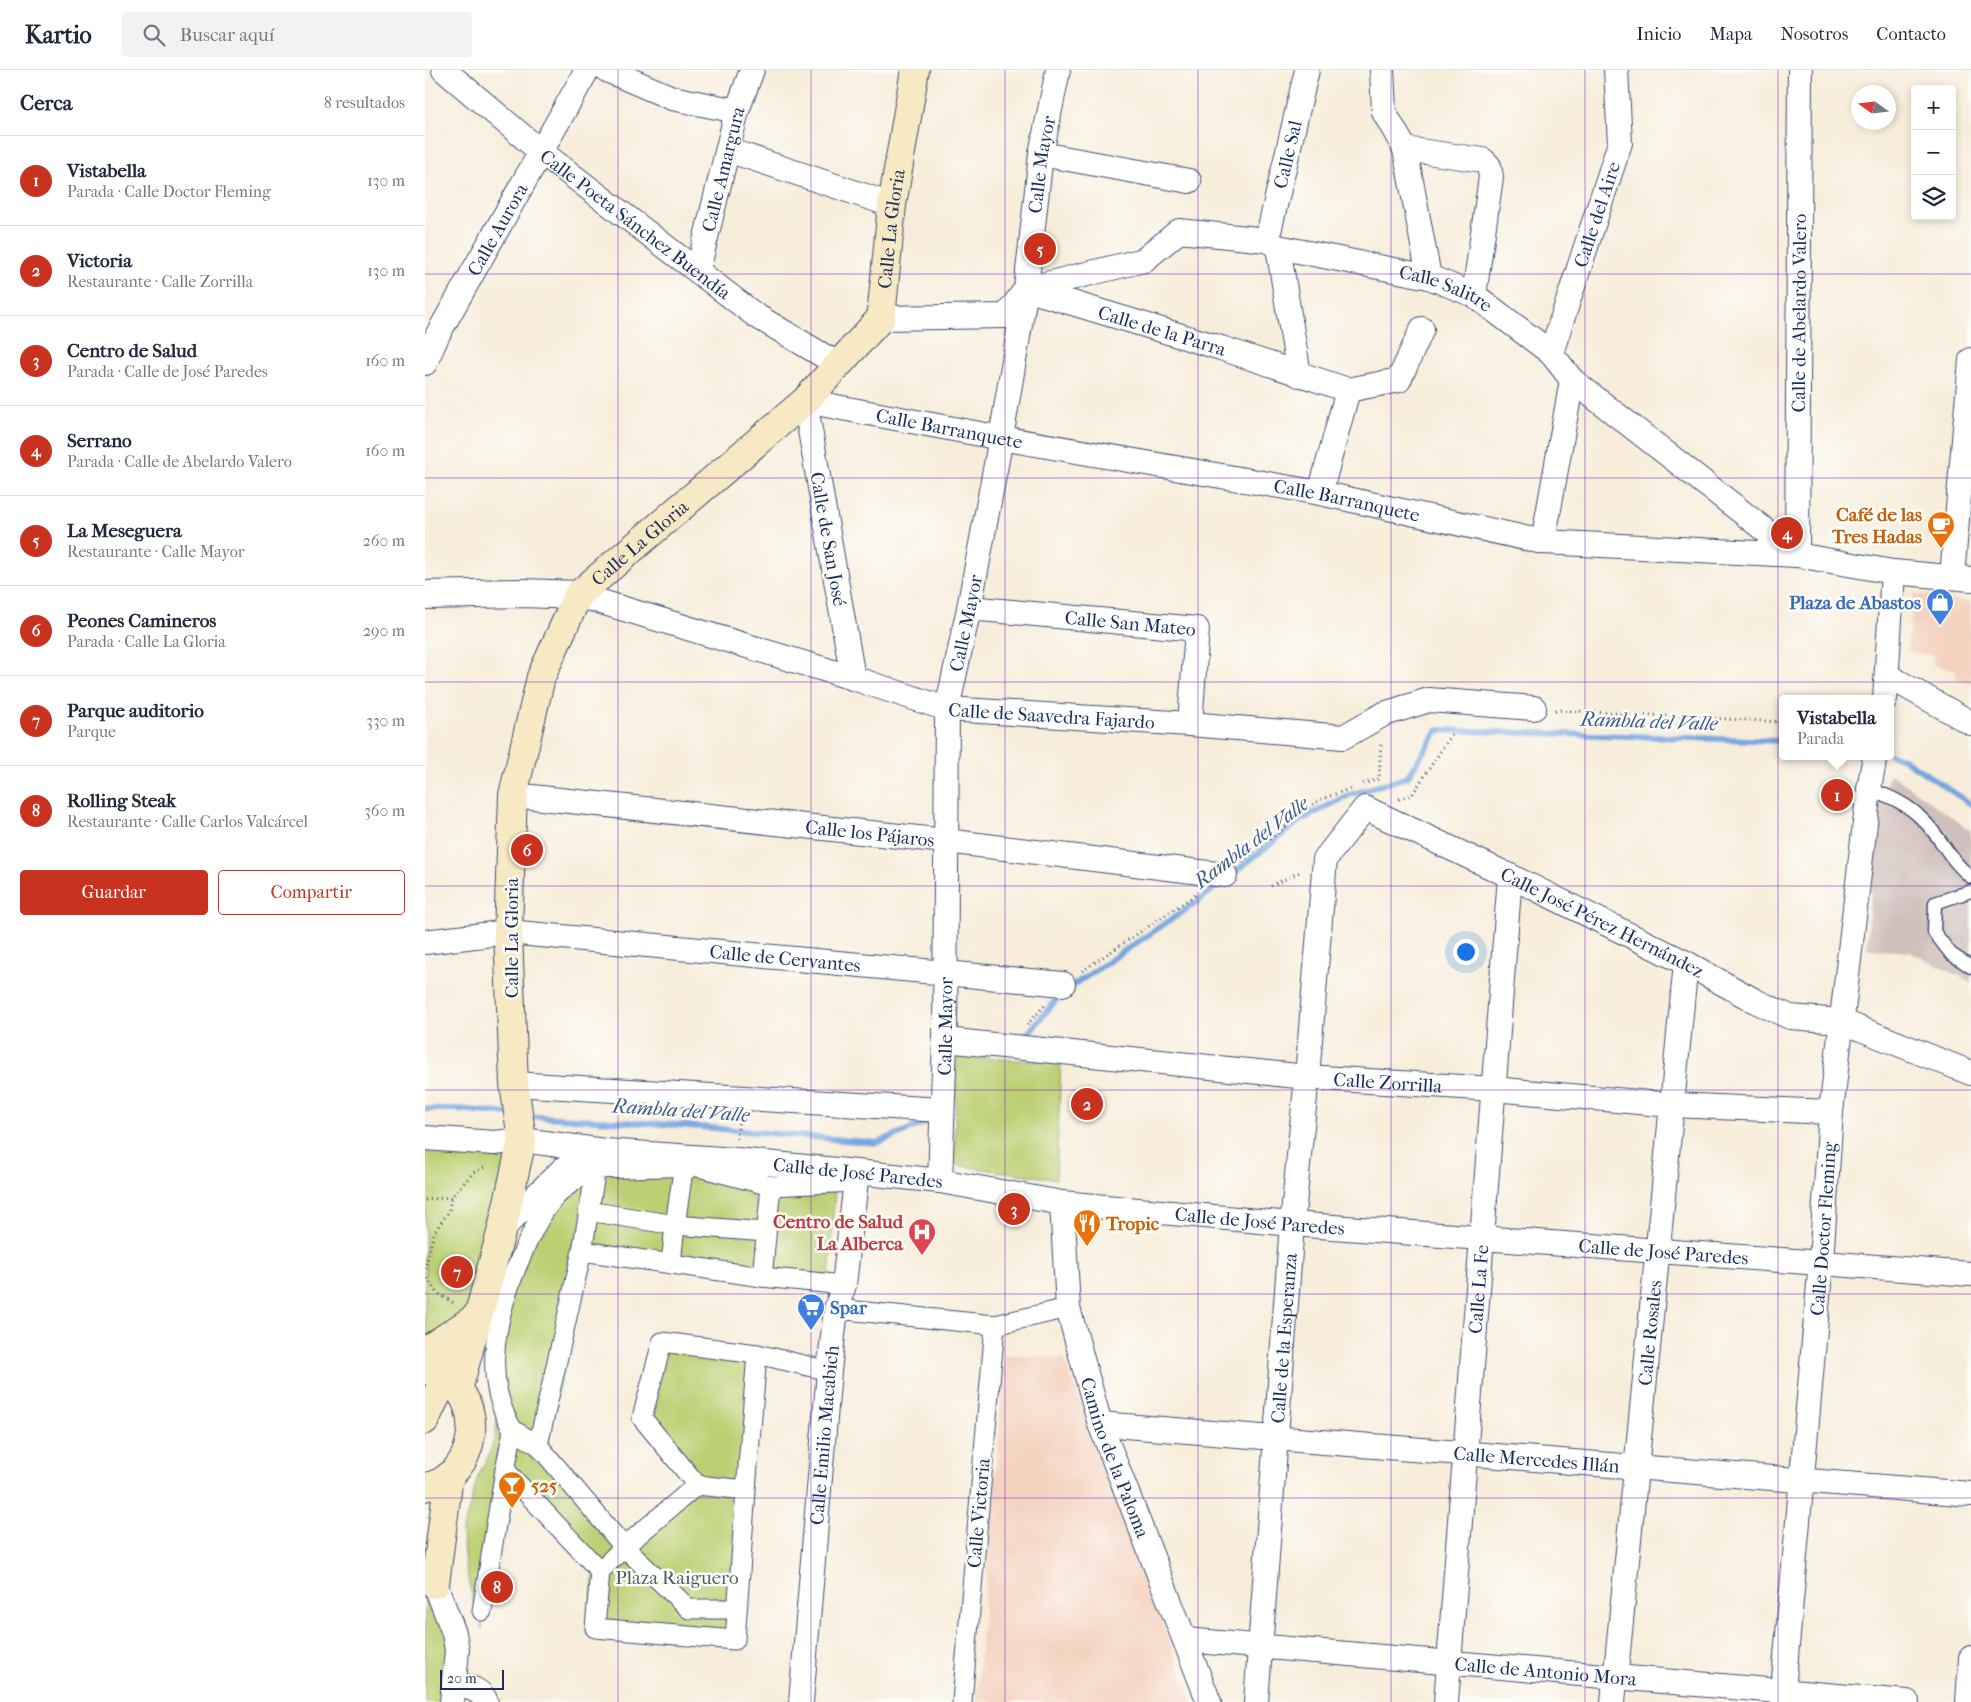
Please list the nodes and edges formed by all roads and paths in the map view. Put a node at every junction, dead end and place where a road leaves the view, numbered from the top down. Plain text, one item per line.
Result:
1 (444, 70) edge
2 (587, 70) edge
3 (607, 70) edge
4 (752, 70) edge
5 (915, 70) edge
6 (1058, 70) edge
7 (1307, 70) edge
8 (1382, 70) edge
9 (1616, 70) edge
10 (1800, 70) edge
11 (737, 111) junction
12 (1405, 149) junction
13 (728, 150) junction
14 (540, 151) junction
15 (1041, 154) junction
16 (1189, 181) dead end
17 (892, 205) junction
18 (1272, 243) junction
19 (698, 270) junction
20 (1429, 277) junction
21 (1026, 289) junction
22 (1474, 295) junction
23 (881, 318) junction
24 (1422, 329) dead end
25 (431, 333) edge
26 (1551, 354) junction
27 (1971, 360) edge
28 (425, 363) edge
29 (839, 365) junction
30 (1299, 375) junction
31 (1572, 380) junction
32 (1348, 390) junction
33 (805, 401) junction
34 (1001, 438) junction
35 (1320, 493) junction
36 (1543, 542) junction
37 (1797, 555) junction
38 (1893, 572) junction
39 (1962, 577) edge
40 (425, 595) edge
41 (578, 596) junction
42 (969, 608) junction
43 (853, 678) junction
44 (1886, 688) edge
45 (1534, 708) joint
46 (947, 709) junction
47 (1779, 722) edge
48 (1971, 723) edge
49 (1190, 724) junction
50 (1453, 732) dead end
51 (1872, 771) edge
52 (513, 795) junction
53 (1365, 808) junction
54 (946, 841) junction
55 (1325, 859) junction
56 (1225, 875) dead end
57 (1510, 876) junction
58 (1971, 877) edge
59 (1271, 886) dead end
60 (1971, 891) edge
61 (508, 932) junction
62 (425, 942) edge
63 (1686, 963) junction
64 (1971, 967) edge
65 (944, 974) junction
66 (1063, 984) dead end
67 (1841, 1021) junction
68 (945, 1040) junction
69 (1971, 1074) edge
70 (1307, 1076) junction
71 (514, 1084) junction
72 (1493, 1089) junction
73 (1672, 1105) junction
74 (941, 1110) junction
75 (740, 1112) dead end
76 (1831, 1112) junction
77 (425, 1138) edge
78 (521, 1140) junction
79 (737, 1142) dead end
80 (483, 1160) dead end
81 (601, 1160) junction
82 (695, 1166) junction
83 (856, 1177) junction
84 (940, 1181) junction
85 (771, 1186) junction
86 (451, 1197) junction
87 (425, 1200) edge
88 (1062, 1203) junction
89 (588, 1212) junction
90 (1292, 1224) junction
91 (675, 1225) junction
92 (502, 1229) junction
93 (766, 1232) junction
94 (1482, 1238) junction
95 (1657, 1250) junction
96 (582, 1252) junction
97 (1821, 1262) junction
98 (671, 1264) junction
99 (425, 1269) edge
100 (425, 1274) edge
101 (1971, 1274) edge
102 (761, 1277) junction
103 (844, 1285) junction
104 (458, 1296) dead end
105 (1068, 1308) junction
106 (836, 1309) junction
107 (477, 1316) junction
108 (995, 1325) junction
109 (425, 1351) edge
110 (757, 1354) junction
111 (829, 1371) junction
112 (443, 1379) edge
113 (425, 1420) edge
114 (1100, 1424) junction
115 (513, 1430) junction
116 (1277, 1438) junction
117 (538, 1445) junction
118 (1465, 1453) junction
119 (1636, 1467) junction
120 (505, 1470) junction
121 (449, 1476) junction
122 (1802, 1480) junction
123 (697, 1485) junction
124 (425, 1487) edge
125 (746, 1490) junction
126 (1971, 1494) edge
127 (624, 1547) junction
128 (599, 1571) junction
129 (428, 1575) edge
130 (737, 1610) junction
131 (482, 1611) dead end
132 (1185, 1640) junction
133 (1261, 1647) junction
134 (1971, 1658) edge
135 (1449, 1663) junction
136 (1615, 1677) junction
137 (453, 1693) edge
138 (1783, 1697) edge
139 (486, 1702) edge
140 (801, 1702) edge
141 (962, 1702) edge
142 (1209, 1702) edge
143 (1256, 1702) edge
144 (1446, 1702) edge
145 (1613, 1702) edge
146 (1907, 1702) edge
147 (1968, 1702) edge

1 - 14 street, Calle Poeta Sánchez Buendía
2 - 14 street, Calle Aurora
3 - 11 street
4 - 11 street, Calle Amargura
5 - 17 main road, Calle La Gloria
6 - 15 street, Calle Mayor
7 - 18 street, Calle Sal
8 - 12 street
9 - 26 street, Calle del Aire
10 - 37 street, Calle de Abelardo Valero
11 - 13 street, Calle Amargura
12 - 20 street
12 - 22 street
13 - 17 street
13 - 19 street, Calle Amargura
14 - 19 street, Calle Poeta Sánchez Buendía
14 - 25 street, Calle Aurora
15 - 16 street
15 - 21 street, Calle Mayor
17 - 23 main road, Calle La Gloria
18 - 20 street, Calle Salitre
18 - 21 street, Calle Salitre
18 - 30 street, Calle Sal
19 - 29 street, Calle Poeta Sánchez Buendía
20 - 22 street, Calle Salitre
21 - 23 street
21 - 30 street, Calle de la Parra
21 - 34 street, Calle Mayor
22 - 26 street, Calle Salitre
23 - 29 main road, Calle La Gloria
24 - 32 street
25 - 28 street, Calle Aurora
26 - 31 street, Calle Salitre
27 - 39 street
29 - 33 main road, Calle La Gloria
30 - 32 street, Calle de la Parra
31 - 36 street
31 - 37 street, Calle Salitre
32 - 35 street
33 - 34 street, Calle Barranquete
33 - 41 main road, Calle La Gloria
33 - 43 street, Calle de San José
34 - 35 street, Calle Barranquete
34 - 42 street, Calle Mayor
35 - 36 street, Calle Barranquete
36 - 37 street, Calle Barranquete
37 - 38 street, Calle Barranquete
38 - 39 street, Calle Barranquete
38 - 44 street
40 - 41 street
41 - 43 street, Calle de Saavedra Fajardo
41 - 52 main road, Calle La Gloria
42 - 46 street, Calle Mayor
42 - 49 street, Calle San Mateo
43 - 46 street, Calle de Saavedra Fajardo
44 - 48 street
45 - 47 path
45 - 49 street, Calle de Saavedra Fajardo
46 - 49 street, Calle de Saavedra Fajardo
46 - 54 street, Calle Mayor
50 - 53 path
51 - 58 lane
51 - 67 street, Calle Doctor Fleming
52 - 54 street, Calle los Pájaros
52 - 61 main road, Calle La Gloria
53 - 55 street
53 - 57 street, Calle José Pérez Hernández
54 - 56 street, Calle los Pájaros
54 - 65 street, Calle Mayor
55 - 59 path
55 - 70 street, Calle de la Esperanza
57 - 63 street, Calle José Pérez Hernández
57 - 72 street, Calle La Fe
60 - 64 lane
61 - 62 street, Calle de Cervantes
61 - 65 street, Calle de Cervantes
61 - 71 main road, Calle La Gloria
63 - 67 street, Calle José Pérez Hernández
63 - 73 street, Calle Rosales
65 - 66 street, Calle de Cervantes
65 - 68 street, Calle Mayor
67 - 69 street, Calle José Pérez Hernández
67 - 76 street, Calle Doctor Fleming
68 - 70 street, Calle Zorrilla
68 - 74 street, Calle Mayor
70 - 72 street, Calle Zorrilla
70 - 90 street, Calle de la Esperanza
71 - 74 street
71 - 78 main road, Calle La Gloria
72 - 73 street, Calle Zorrilla
72 - 94 street, Calle La Fe
73 - 76 street, Calle Zorrilla
73 - 95 street, Calle Rosales
74 - 84 street, Calle Mayor
75 - 79 path
76 - 97 street, Calle Doctor Fleming
77 - 78 street, Calle de José Paredes
78 - 81 street, Calle de José Paredes
78 - 92 main road, Calle La Gloria
80 - 86 path
81 - 82 street
81 - 83 street, Calle de José Paredes
81 - 89 street
81 - 92 street
81 - 115 street
82 - 85 street
82 - 91 street
83 - 84 street, Calle de José Paredes
83 - 85 street
83 - 103 street, Calle Emilio Macabich
84 - 88 street, Calle de José Paredes
85 - 93 street
86 - 87 path
86 - 99 path
88 - 90 street, Calle de José Paredes
88 - 105 street, Camino de la Paloma
89 - 91 street
89 - 96 street
90 - 94 street, Calle de José Paredes
90 - 116 street, Calle de la Esperanza
91 - 93 street
91 - 98 street
92 - 107 main road, Calle La Gloria
93 - 102 street
94 - 95 street, Calle de José Paredes
94 - 118 street, Calle La Fe
95 - 97 street, Calle de José Paredes
95 - 119 street, Calle Rosales
96 - 98 street
96 - 117 street
97 - 101 street, Calle de José Paredes
97 - 122 street, Calle Doctor Fleming
98 - 102 street
100 - 104 path
102 - 103 street
103 - 106 street, Calle Emilio Macabich
105 - 108 street
105 - 114 street, Camino de la Paloma
106 - 108 street
106 - 111 street, Calle Emilio Macabich
107 - 109 main road
107 - 112 main road, Calle La Gloria
108 - 141 street, Calle Victoria
110 - 111 street
110 - 123 street
110 - 125 street
111 - 140 street, Calle Emilio Macabich
112 - 113 main road, Calle La Gloria
112 - 121 main road
114 - 116 street, Calle Mercedes Illán
114 - 132 street, Camino de la Paloma
115 - 117 street
115 - 120 street
116 - 118 street, Calle Mercedes Illán
116 - 133 street, Calle de la Esperanza
117 - 127 street
118 - 119 street, Calle Mercedes Illán
118 - 135 street, Calle La Fe
119 - 122 street, Calle Mercedes Illán
119 - 136 street, Calle Rosales
120 - 128 street
120 - 131 street
121 - 124 main road
121 - 129 main road
122 - 126 street, Calle Mercedes Illán
122 - 138 street, Calle Doctor Fleming
123 - 125 street
123 - 127 street
125 - 130 street
127 - 128 street
127 - 130 street
128 - 130 street
129 - 137 street
132 - 133 street, Calle de Antonio Mora
132 - 142 street, Camino de la Paloma
133 - 135 street, Calle de Antonio Mora
133 - 143 street, Calle de la Esperanza
134 - 147 street
135 - 136 street, Calle de Antonio Mora
135 - 144 street, Calle La Fe
136 - 138 street, Calle de Antonio Mora
136 - 145 street, Calle Rosales
137 - 139 street
138 - 146 street, Calle de Antonio Mora

